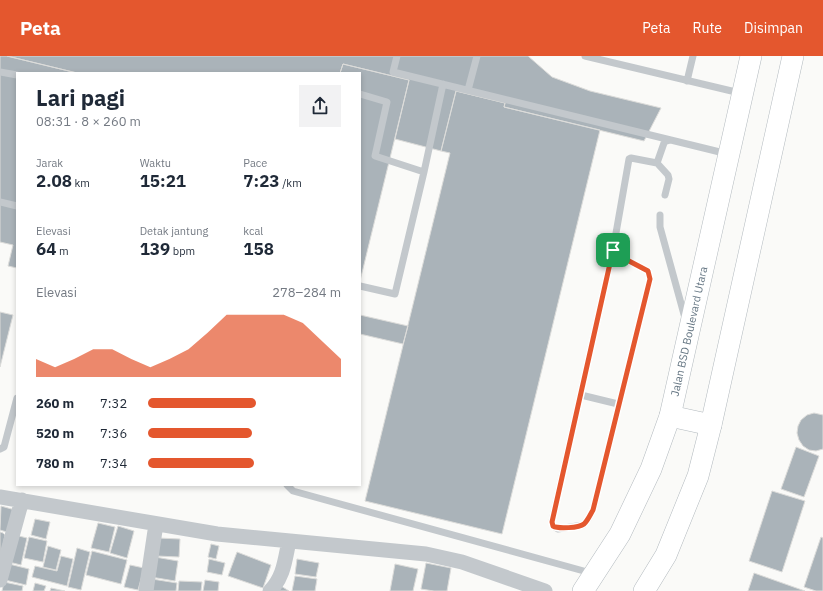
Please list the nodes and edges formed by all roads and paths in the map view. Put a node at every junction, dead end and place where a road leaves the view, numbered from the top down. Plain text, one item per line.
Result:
1 (397, 56) edge
2 (477, 56) edge
3 (585, 56) edge
4 (693, 56) edge
5 (751, 56) edge
6 (793, 56) edge
7 (0, 72) edge
8 (16, 76) edge
9 (687, 81) junction
10 (443, 84) junction
11 (468, 90) junction
12 (361, 94) edge
13 (742, 94) junction
14 (670, 140) junction
15 (728, 154) junction
16 (657, 163) junction
17 (424, 172) junction
18 (665, 195) dead end
19 (0, 202) edge
20 (16, 206) edge
21 (660, 215) dead end
22 (613, 250) junction
23 (361, 286) edge
24 (689, 331) junction
25 (581, 395) junction
26 (16, 402) edge
27 (618, 404) junction
28 (670, 416) junction
29 (712, 425) junction
30 (0, 449) edge
31 (288, 486) edge
32 (0, 497) edge
33 (22, 500) junction
34 (156, 524) junction
35 (289, 541) junction
36 (0, 580) edge
37 (589, 583) edge
38 (146, 591) edge
39 (270, 591) edge
40 (546, 591) edge
41 (644, 591) edge

1 - 10 lane
2 - 11 lane
3 - 9 lane
4 - 9 lane
5 - 13 main road, Jalan BSD Boulevard Utara
6 - 29 main road
7 - 8 lane
9 - 13 lane
10 - 11 lane
10 - 17 lane
11 - 14 lane
12 - 17 lane
13 - 15 main road, Jalan BSD Boulevard Utara
14 - 15 lane
14 - 16 lane
15 - 24 main road, Jalan BSD Boulevard Utara
16 - 18 lane
16 - 22 lane
17 - 23 lane
19 - 20 lane
21 - 24 lane
22 - 25 lane
22 - 27 lane
24 - 28 main road, Jalan BSD Boulevard Utara
25 - 27 lane
25 - 27 lane
26 - 30 lane
28 - 29 main road
28 - 37 main road, Jalan BSD Boulevard Utara
29 - 41 main road
31 - 37 lane
32 - 33 street
33 - 34 street
33 - 36 street
34 - 35 street
34 - 38 street
35 - 39 street
35 - 40 street

